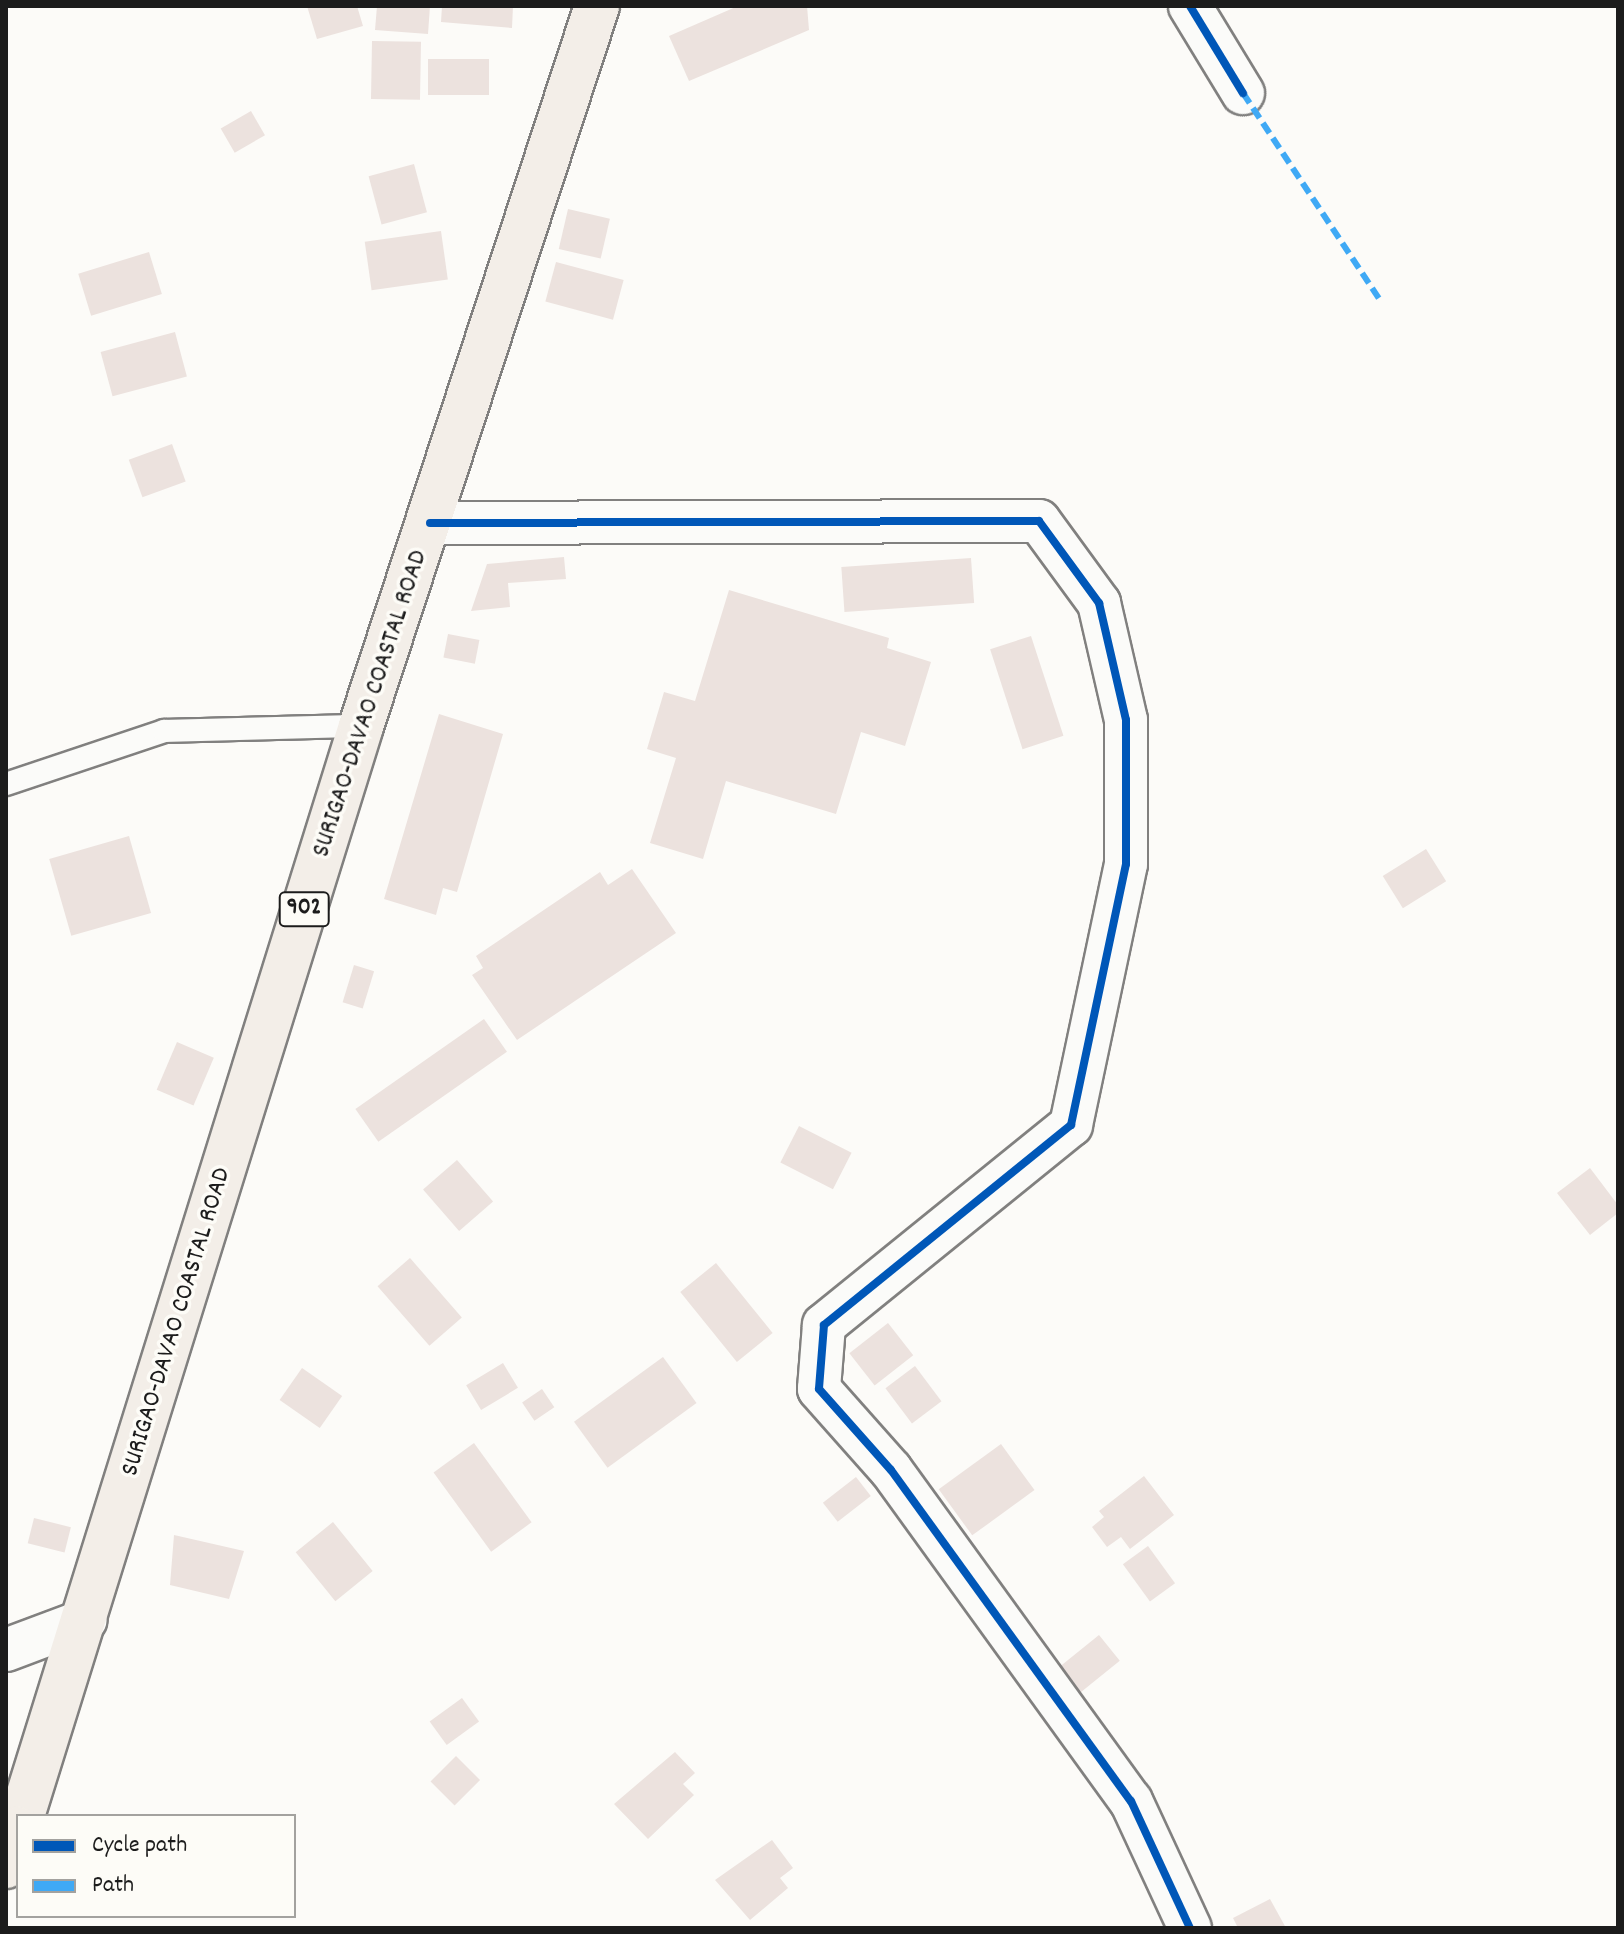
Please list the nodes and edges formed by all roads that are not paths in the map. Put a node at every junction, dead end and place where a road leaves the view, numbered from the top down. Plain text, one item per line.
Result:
1 (597, 6) edge
2 (1190, 6) edge
3 (1243, 93) dead end
4 (430, 523) junction
5 (361, 726) junction
6 (6, 784) edge
7 (86, 1620) junction
8 (6, 1650) edge
9 (23, 1814) edge
10 (16, 1835) edge
11 (6, 1866) edge
12 (1190, 1928) edge

1 - 4 highway, SURIGAO-DAVAO COASTAL ROAD / 902
2 - 3 street
4 - 5 highway, SURIGAO-DAVAO COASTAL ROAD / 902
4 - 12 street
5 - 6 lane
5 - 7 highway, SURIGAO-DAVAO COASTAL ROAD / 902
7 - 8 street
7 - 9 highway, SURIGAO-DAVAO COASTAL ROAD / 902
10 - 11 highway

